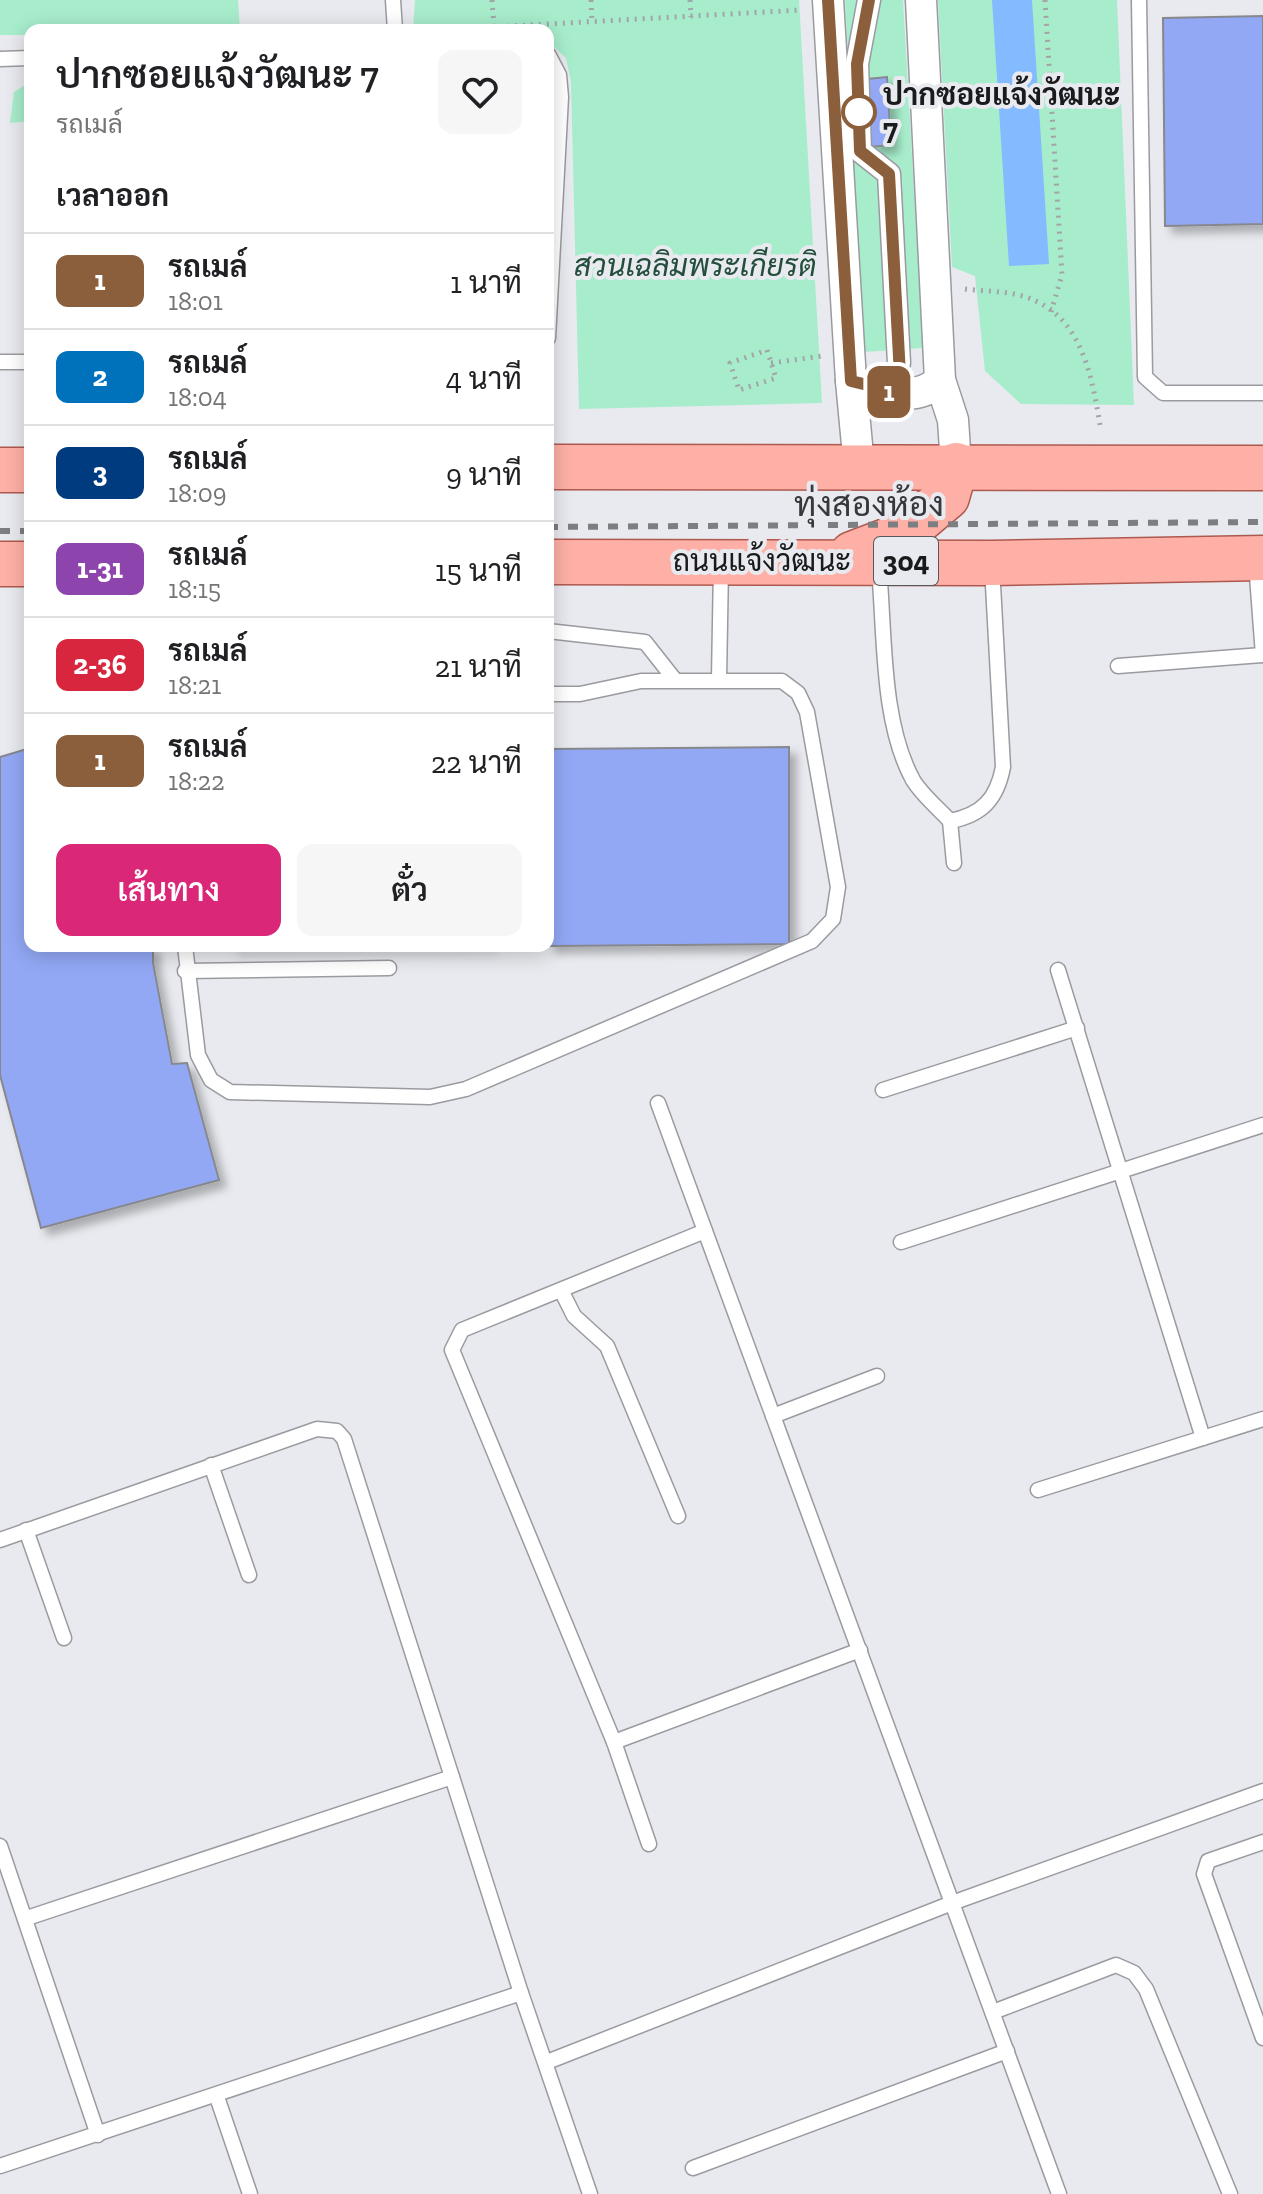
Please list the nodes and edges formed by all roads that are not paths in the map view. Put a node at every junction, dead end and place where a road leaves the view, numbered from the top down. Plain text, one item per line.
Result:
1 (393, 0) edge
2 (869, 0) edge
3 (921, 0) edge
4 (1139, 0) edge
5 (817, 5) edge
6 (395, 24) edge
7 (24, 58) edge
8 (0, 59) edge
9 (554, 65) edge
10 (554, 227) edge
11 (0, 362) edge
12 (24, 362) edge
13 (899, 363) dead end
14 (940, 380) junction
15 (851, 381) junction
16 (1263, 393) edge
17 (956, 465) junction
18 (859, 466) junction
19 (554, 467) edge
20 (1263, 468) edge
21 (0, 470) edge
22 (24, 470) edge
23 (1259, 558) edge
24 (834, 561) junction
25 (878, 561) junction
26 (554, 562) edge
27 (721, 562) junction
28 (992, 563) junction
29 (0, 564) edge
30 (24, 564) edge
31 (554, 632) edge
32 (1262, 655) edge
33 (1118, 666) dead end
34 (719, 679) junction
35 (675, 680) junction
36 (554, 694) edge
37 (950, 821) junction
38 (954, 863) dead end
39 (185, 952) edge
40 (389, 968) dead end
41 (1058, 970) dead end
42 (185, 971) junction
43 (1077, 1028) junction
44 (883, 1090) dead end
45 (658, 1103) dead end
46 (1263, 1125) edge
47 (1122, 1172) junction
48 (705, 1231) junction
49 (901, 1242) dead end
50 (561, 1290) junction
51 (877, 1376) dead end
52 (773, 1416) junction
53 (1263, 1419) edge
54 (1203, 1438) junction
55 (211, 1465) junction
56 (1038, 1490) dead end
57 (678, 1516) dead end
58 (26, 1530) junction
59 (0, 1540) edge
60 (249, 1575) dead end
61 (64, 1638) dead end
62 (860, 1650) junction
63 (614, 1742) junction
64 (452, 1777) junction
65 (1263, 1791) edge
66 (1263, 1842) edge
67 (649, 1844) dead end
68 (0, 1846) edge
69 (952, 1903) junction
70 (27, 1918) junction
71 (521, 1993) junction
72 (1257, 2001) edge
73 (993, 2012) junction
74 (1263, 2038) edge
75 (1007, 2051) junction
76 (547, 2062) junction
77 (217, 2097) junction
78 (98, 2135) junction
79 (0, 2166) edge
80 (693, 2168) dead end
81 (250, 2194) edge
82 (590, 2194) edge
83 (1059, 2194) edge
84 (1230, 2194) edge

1 - 6 lane
2 - 13 street
3 - 14 street
4 - 16 lane
5 - 15 street
7 - 8 lane
9 - 10 lane
11 - 12 lane
14 - 15 street
14 - 17 street
15 - 18 street
17 - 18 main road
17 - 20 main road
17 - 24 main road
18 - 19 main road
21 - 22 main road
23 - 28 main road, ถนนแจ้งวัฒนะ / 304
23 - 32 lane
24 - 25 main road, ถนนแจ้งวัฒนะ / 304
24 - 27 main road, ถนนแจ้งวัฒนะ / 304
25 - 28 main road, ถนนแจ้งวัฒนะ / 304
25 - 37 lane
26 - 27 main road, ถนนแจ้งวัฒนะ / 304
27 - 34 lane
28 - 37 lane
29 - 30 main road
31 - 35 lane
32 - 33 lane
34 - 35 lane
34 - 42 lane
35 - 36 lane
37 - 38 lane
39 - 42 lane
40 - 42 lane
41 - 43 lane
43 - 44 lane
43 - 47 lane
45 - 48 lane
46 - 47 lane
47 - 49 lane
47 - 54 lane
48 - 50 lane
48 - 52 lane
50 - 57 lane
50 - 63 lane
51 - 52 lane
52 - 62 lane
53 - 54 lane
54 - 56 lane
55 - 58 lane
55 - 60 lane
55 - 64 lane
58 - 59 lane
58 - 61 lane
62 - 63 lane
62 - 69 lane
63 - 67 lane
64 - 70 lane
64 - 71 lane
65 - 69 lane
66 - 72 lane
68 - 70 lane
69 - 73 lane
69 - 76 lane
70 - 78 lane
71 - 76 lane
71 - 77 lane
72 - 74 lane
73 - 75 lane
73 - 84 lane
75 - 80 lane
75 - 83 lane
76 - 82 lane
77 - 78 lane
77 - 81 lane
78 - 79 lane

